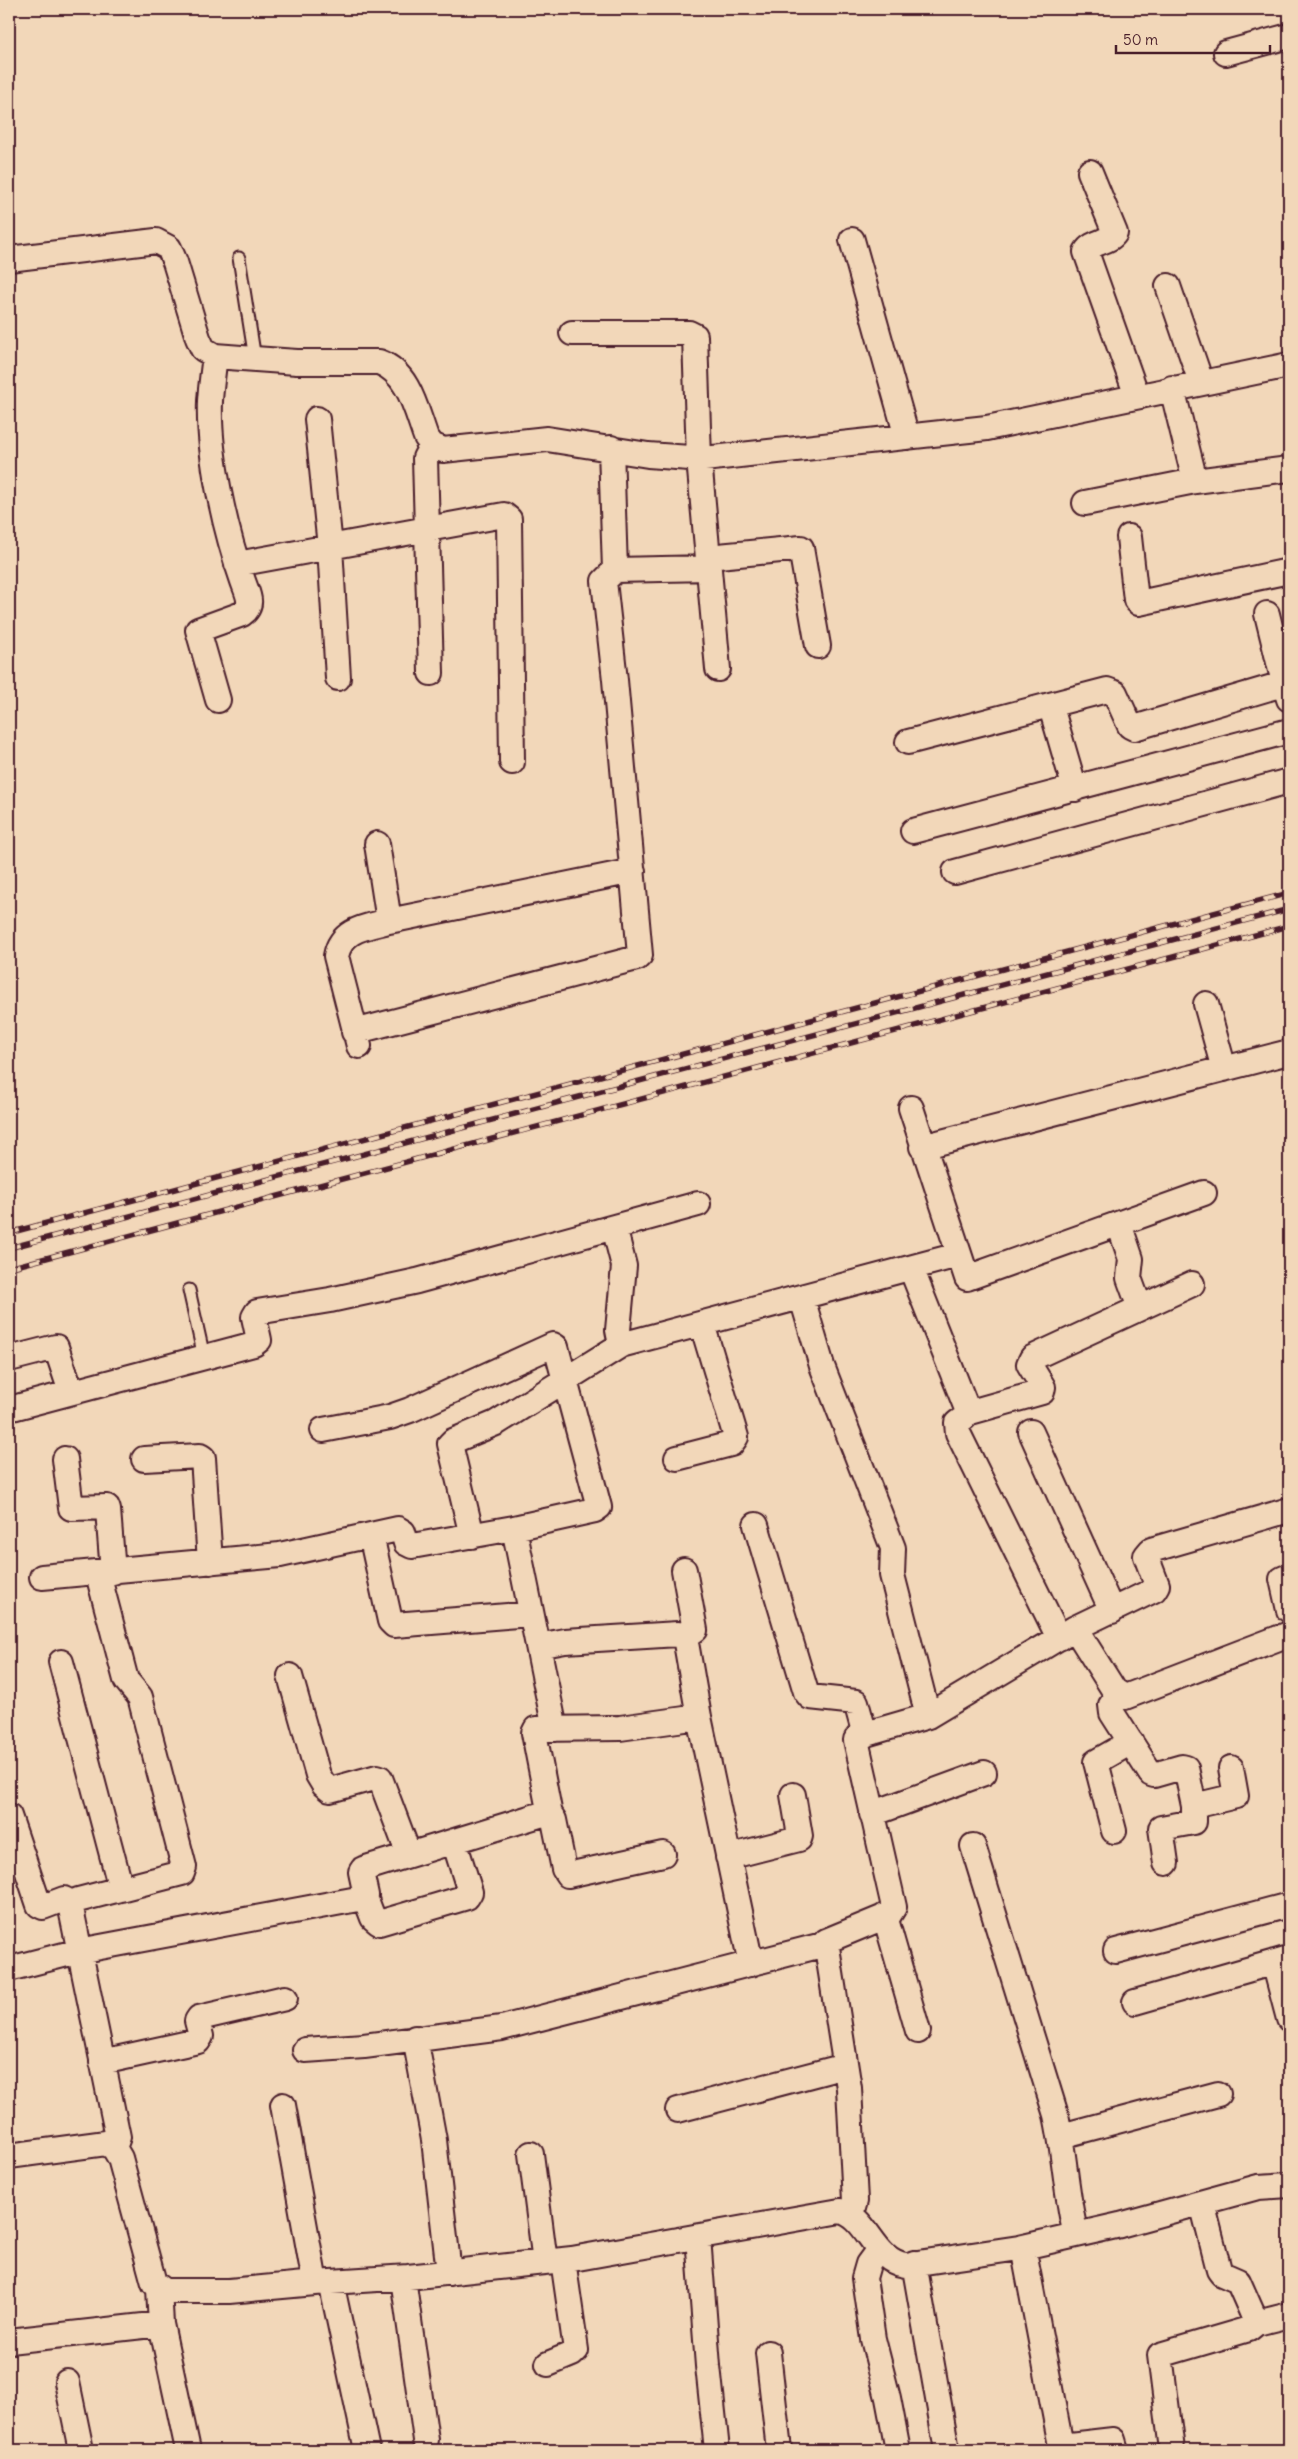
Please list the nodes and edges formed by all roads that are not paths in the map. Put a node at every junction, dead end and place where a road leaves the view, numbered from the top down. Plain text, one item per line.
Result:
1 (1289, 36) edge
2 (1226, 53) dead end
3 (1090, 172) dead end
4 (852, 240) dead end
5 (239, 258) dead end
6 (9, 259) edge
7 (1168, 286) dead end
8 (572, 333) dead end
9 (215, 356) junction
10 (255, 359) junction
11 (1289, 365) edge
12 (1201, 382) junction
13 (1172, 388) junction
14 (1136, 396) junction
15 (317, 419) dead end
16 (906, 437) junction
17 (432, 446) junction
18 (611, 448) junction
19 (699, 459) junction
20 (1289, 469) edge
21 (1195, 481) junction
22 (1085, 503) dead end
23 (428, 530) junction
24 (1128, 537) dead end
25 (330, 547) junction
26 (709, 563) junction
27 (237, 564) junction
28 (614, 570) junction
29 (1289, 571) edge
30 (1267, 614) dead end
31 (818, 646) dead end
32 (718, 669) dead end
33 (431, 673) dead end
34 (338, 678) dead end
35 (1287, 693) edge
36 (218, 700) dead end
37 (1051, 707) junction
38 (1289, 731) edge
39 (908, 742) dead end
40 (512, 762) dead end
41 (1289, 782) edge
42 (1075, 789) junction
43 (913, 831) dead end
44 (376, 844) dead end
45 (633, 871) junction
46 (955, 872) dead end
47 (389, 921) junction
48 (1206, 1004) dead end
49 (1289, 1052) edge
50 (1224, 1069) junction
51 (911, 1108) dead end
52 (922, 1147) junction
53 (1204, 1192) dead end
54 (698, 1204) dead end
55 (1119, 1224) junction
56 (614, 1227) junction
57 (958, 1255) junction
58 (911, 1268) junction
59 (1192, 1284) dead end
60 (189, 1290) dead end
61 (802, 1298) junction
62 (1140, 1308) junction
63 (702, 1324) junction
64 (621, 1346) junction
65 (204, 1357) junction
66 (9, 1359) edge
67 (567, 1380) junction
68 (71, 1392) junction
69 (9, 1409) edge
70 (967, 1413) junction
71 (322, 1430) dead end
72 (1031, 1432) dead end
73 (677, 1458) dead end
74 (65, 1459) dead end
75 (144, 1459) dead end
76 (1289, 1510) edge
77 (756, 1525) dead end
78 (514, 1528) junction
79 (371, 1535) junction
80 (472, 1536) junction
81 (210, 1562) junction
82 (684, 1570) dead end
83 (106, 1573) junction
84 (1289, 1576) edge
85 (42, 1578) dead end
86 (1289, 1610) edge
87 (1112, 1611) junction
88 (531, 1614) junction
89 (1067, 1633) junction
90 (1289, 1634) edge
91 (685, 1637) junction
92 (538, 1646) junction
93 (61, 1662) dead end
94 (290, 1676) dead end
95 (1120, 1695) junction
96 (699, 1716) junction
97 (928, 1716) junction
98 (555, 1729) junction
99 (865, 1735) junction
100 (1130, 1742) junction
101 (1231, 1768) dead end
102 (984, 1773) dead end
103 (794, 1795) dead end
104 (1194, 1806) junction
105 (548, 1811) junction
106 (872, 1814) junction
107 (9, 1816) edge
108 (1114, 1831) dead end
109 (454, 1841) junction
110 (974, 1846) dead end
111 (663, 1854) dead end
112 (409, 1855) junction
113 (728, 1857) junction
114 (16, 1858) edge
115 (1166, 1863) dead end
116 (121, 1889) junction
117 (365, 1897) junction
118 (72, 1904) junction
119 (1289, 1905) edge
120 (885, 1916) junction
121 (826, 1944) junction
122 (79, 1951) junction
123 (1116, 1951) dead end
124 (1282, 1960) edge
125 (751, 1964) junction
126 (9, 1969) edge
127 (285, 1998) dead end
128 (1135, 2002) dead end
129 (1289, 2019) edge
130 (918, 2031) dead end
131 (415, 2038) junction
132 (305, 2050) dead end
133 (102, 2062) junction
134 (845, 2066) junction
135 (1218, 2094) dead end
136 (283, 2105) dead end
137 (678, 2110) dead end
138 (1061, 2136) junction
139 (114, 2148) junction
140 (532, 2154) dead end
141 (9, 2156) edge
142 (1289, 2185) edge
143 (1202, 2203) junction
144 (851, 2216) junction
145 (1076, 2235) junction
146 (698, 2237) junction
147 (1023, 2247) junction
148 (879, 2249) junction
149 (554, 2261) junction
150 (914, 2263) junction
151 (449, 2273) junction
152 (403, 2278) junction
153 (323, 2282) junction
154 (159, 2289) junction
155 (1289, 2315) edge
156 (1259, 2321) junction
157 (162, 2324) junction
158 (9, 2341) edge
159 (768, 2353) dead end
160 (548, 2364) dead end
161 (67, 2382) dead end
162 (426, 2440) dead end
163 (81, 2450) edge
164 (188, 2450) edge
165 (368, 2450) edge
166 (717, 2450) edge
167 (779, 2450) edge
168 (898, 2450) edge
169 (947, 2450) edge
170 (1116, 2450) edge
171 (1172, 2450) edge

1 - 2 street
3 - 14 street
4 - 16 street
5 - 10 lane
6 - 9 street
7 - 12 street
8 - 19 street
9 - 10 street
9 - 27 street
10 - 17 street
11 - 12 street
12 - 13 street
13 - 14 street
13 - 21 street
14 - 16 street
15 - 25 street
16 - 19 street
17 - 18 street
17 - 23 street
18 - 19 street
18 - 28 street
19 - 26 street
20 - 21 street
21 - 22 street
23 - 25 street
23 - 33 street
23 - 40 street
24 - 29 street
25 - 27 street
25 - 34 street
26 - 28 street
26 - 31 street
26 - 32 street
27 - 36 street
28 - 45 street
30 - 35 street
35 - 37 street
37 - 39 street
37 - 42 street
38 - 42 street
41 - 46 street
42 - 43 street
44 - 47 street
45 - 47 street
45 - 47 street
48 - 50 street
49 - 50 street
50 - 52 street
51 - 52 street
52 - 57 street
53 - 55 street
54 - 56 street
55 - 57 street
55 - 62 street
56 - 64 street
56 - 65 street
57 - 58 street
58 - 61 street
58 - 70 street
59 - 62 street
60 - 65 lane
61 - 63 street
61 - 97 street
62 - 70 street
63 - 64 street
63 - 73 street
64 - 67 street
65 - 68 street
66 - 68 street
67 - 71 street
67 - 78 street
67 - 80 street
68 - 69 street
70 - 89 street
72 - 87 street
74 - 83 street
75 - 81 street
76 - 87 street
77 - 99 street
78 - 80 street
78 - 88 street
79 - 80 street
79 - 81 street
79 - 88 street
81 - 83 street
82 - 91 street
83 - 85 street
83 - 116 street
84 - 86 street
87 - 89 street
88 - 92 street
89 - 95 street
89 - 97 street
90 - 95 street
91 - 92 street
91 - 96 street
92 - 98 street
93 - 116 street
94 - 112 street
95 - 100 street
96 - 98 street
96 - 113 street
97 - 99 street
98 - 105 street
99 - 106 street
100 - 104 street
100 - 108 street
101 - 104 street
102 - 106 street
103 - 113 street
104 - 115 street
105 - 109 street
105 - 111 street
106 - 120 street
107 - 114 street
109 - 112 street
109 - 117 street
110 - 138 street
112 - 117 street
113 - 125 street
114 - 118 street
116 - 118 street
117 - 122 street
118 - 122 street
119 - 123 street
120 - 121 street
120 - 130 street
121 - 125 street
121 - 134 street
122 - 126 street
122 - 133 street
124 - 128 street
124 - 129 street
125 - 131 street
127 - 133 street
131 - 132 street
131 - 151 street
133 - 139 street
134 - 137 street
134 - 144 street
135 - 138 street
136 - 153 street
138 - 145 street
139 - 141 street
139 - 154 street
140 - 149 street
142 - 143 street
143 - 145 street
143 - 156 street
144 - 146 street
144 - 148 street
145 - 147 street
146 - 149 street
146 - 166 street
147 - 150 street
147 - 170 street
148 - 150 street
148 - 168 street
149 - 151 street
149 - 160 street
150 - 169 street
151 - 152 street
152 - 153 street
152 - 162 street
153 - 154 street
153 - 165 street
154 - 157 street
155 - 156 street
156 - 171 street
157 - 158 street
157 - 164 street
159 - 167 street
161 - 163 street

